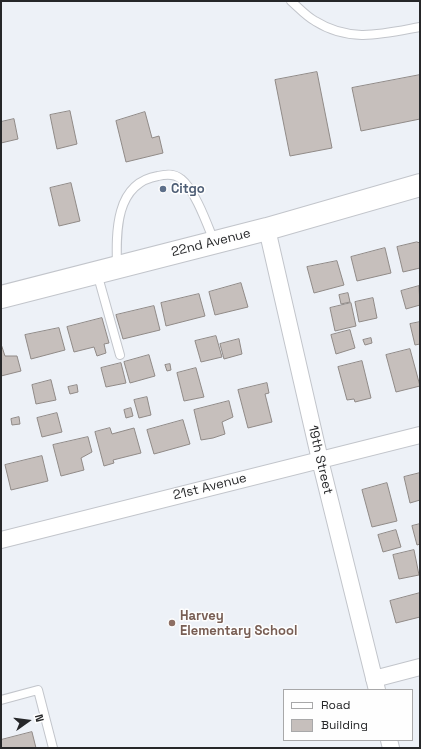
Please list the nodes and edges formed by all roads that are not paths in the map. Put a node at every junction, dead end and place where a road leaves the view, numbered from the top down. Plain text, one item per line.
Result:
1 (291, 1) edge
2 (420, 27) edge
3 (420, 185) edge
4 (267, 229) junction
5 (214, 242) junction
6 (117, 267) junction
7 (97, 273) junction
8 (1, 297) edge
9 (120, 355) dead end
10 (420, 435) edge
11 (320, 460) junction
12 (1, 540) edge
13 (420, 667) edge
14 (376, 685) edge
15 (1, 700) edge
16 (53, 748) edge

1 - 2 lane
3 - 4 street, 22nd Avenue
4 - 5 street, 22nd Avenue
4 - 11 street, 19th Street
5 - 6 street, 22nd Avenue
5 - 6 lane
6 - 7 street, 22nd Avenue
7 - 8 street, 22nd Avenue
7 - 9 lane
10 - 11 street, 21st Avenue
11 - 12 street, 21st Avenue
11 - 14 street, 19th Street
13 - 14 street
15 - 16 lane

